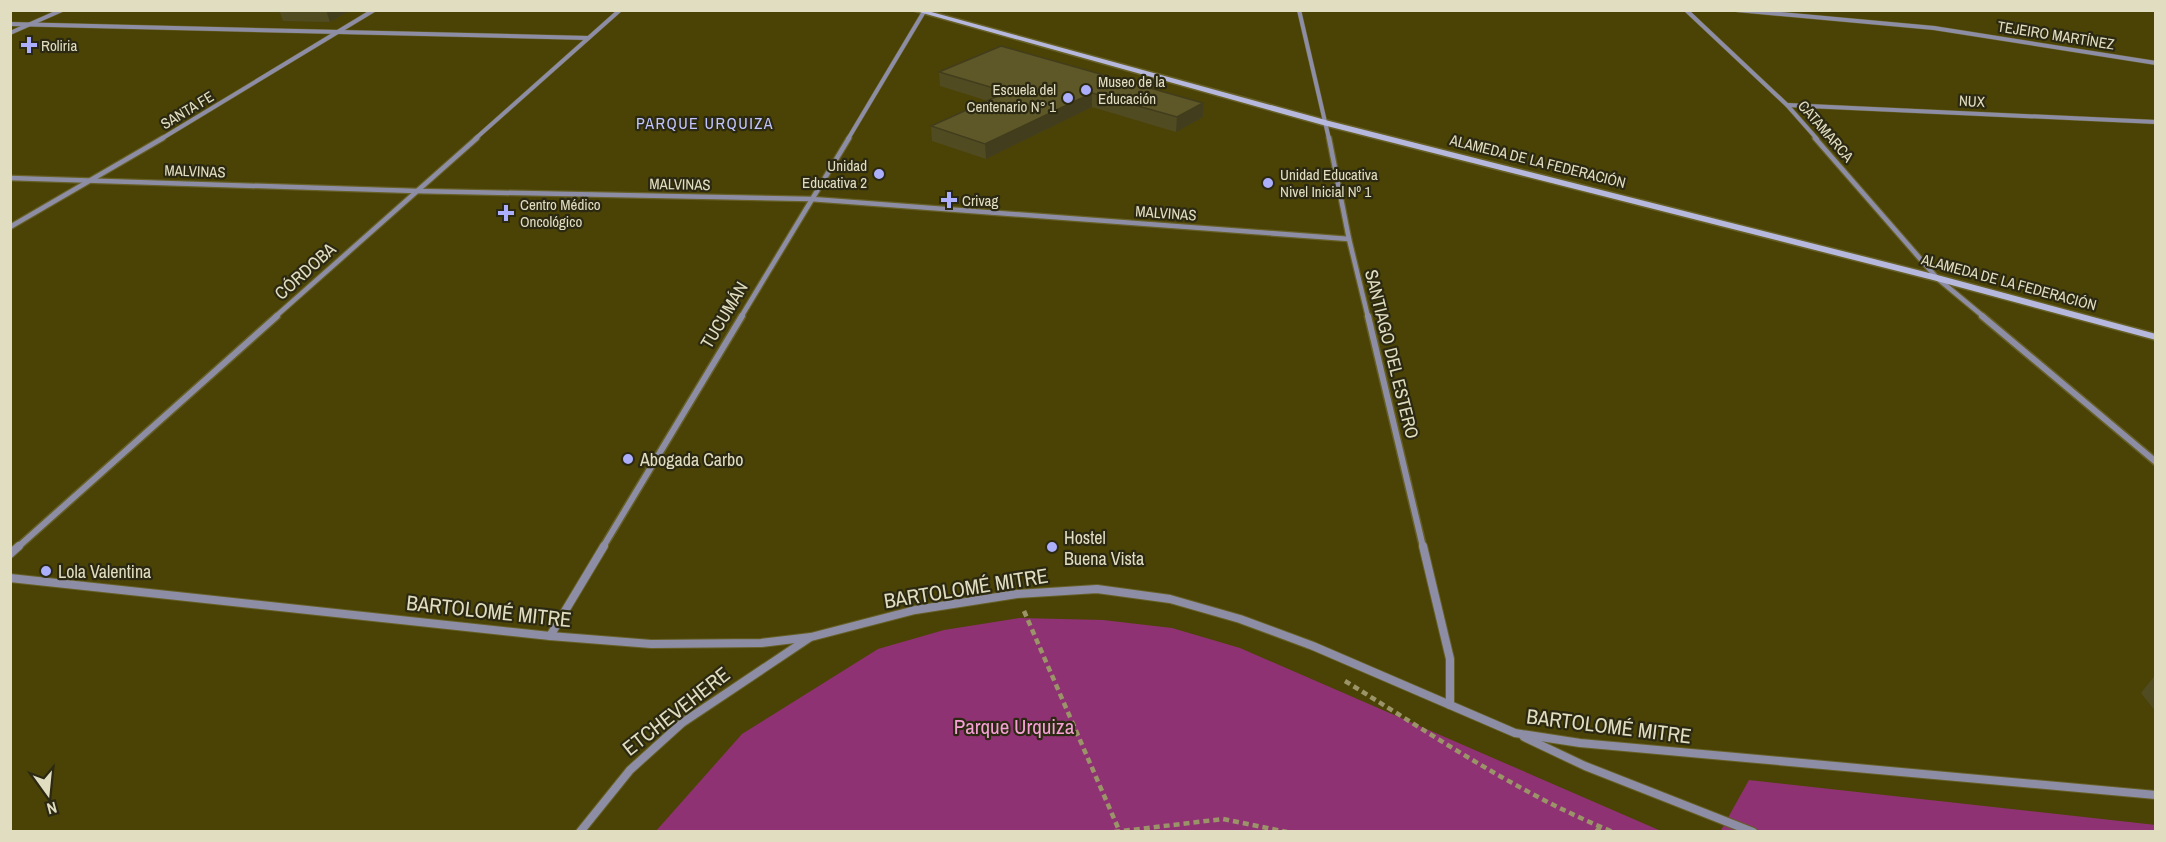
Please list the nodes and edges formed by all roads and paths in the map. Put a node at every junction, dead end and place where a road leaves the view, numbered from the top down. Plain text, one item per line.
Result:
1 (62, 10) edge
2 (375, 10) edge
3 (620, 10) edge
4 (915, 10) edge
5 (1299, 10) edge
6 (1686, 10) edge
7 (1737, 10) edge
8 (924, 12) edge
9 (10, 24) edge
10 (30, 25) junction
11 (341, 31) junction
12 (10, 33) edge
13 (588, 38) junction
14 (2156, 63) edge
15 (1787, 105) junction
16 (2156, 122) edge
17 (1326, 123) junction
18 (10, 178) edge
19 (95, 179) junction
20 (416, 191) junction
21 (811, 199) junction
22 (10, 227) edge
23 (1349, 239) junction
24 (1937, 278) junction
25 (2156, 337) edge
26 (2156, 462) edge
27 (10, 554) edge
28 (10, 578) edge
29 (1017, 594) junction
30 (550, 636) junction
31 (811, 637) junction
32 (1450, 705) junction
33 (1387, 706) dead end
34 (1515, 733) junction
35 (2156, 795) edge
36 (1598, 829) edge
37 (580, 831) edge
38 (1117, 831) edge
39 (1287, 831) edge
40 (1613, 831) edge
41 (1753, 831) edge

1 - 10 street
2 - 11 street, SANTA FE
3 - 13 street, CÓRDOBA
4 - 8 street, ALAMEDA DE LA FEDERACIÓN
5 - 17 street, SANTIAGO DEL ESTERO
6 - 15 street, CATAMARCA
7 - 14 street, TEJEIRO MARTÍNEZ
8 - 17 street, ALAMEDA DE LA FEDERACIÓN
8 - 21 street, TUCUMÁN
9 - 10 street
10 - 11 street
10 - 12 street
11 - 13 street
11 - 19 street, SANTA FE
13 - 20 street, CÓRDOBA
15 - 16 street, NUX
15 - 24 street, CATAMARCA
17 - 23 street, SANTIAGO DEL ESTERO
17 - 24 street, ALAMEDA DE LA FEDERACIÓN
18 - 19 street, MALVINAS
19 - 20 street, MALVINAS
19 - 22 street, SANTA FE
20 - 21 street, MALVINAS
20 - 27 street, CÓRDOBA
21 - 23 street, MALVINAS
21 - 30 street, TUCUMÁN
23 - 32 street, SANTIAGO DEL ESTERO
24 - 25 street, ALAMEDA DE LA FEDERACIÓN
24 - 26 street, CATAMARCA
28 - 30 street, BARTOLOMÉ MITRE
29 - 31 street, BARTOLOMÉ MITRE
29 - 32 street, BARTOLOMÉ MITRE
29 - 38 path
30 - 31 street, BARTOLOMÉ MITRE
31 - 37 street, ETCHEVEHERE
32 - 34 street, BARTOLOMÉ MITRE
33 - 36 path
34 - 35 street, BARTOLOMÉ MITRE
34 - 41 street
36 - 40 path
38 - 39 path

